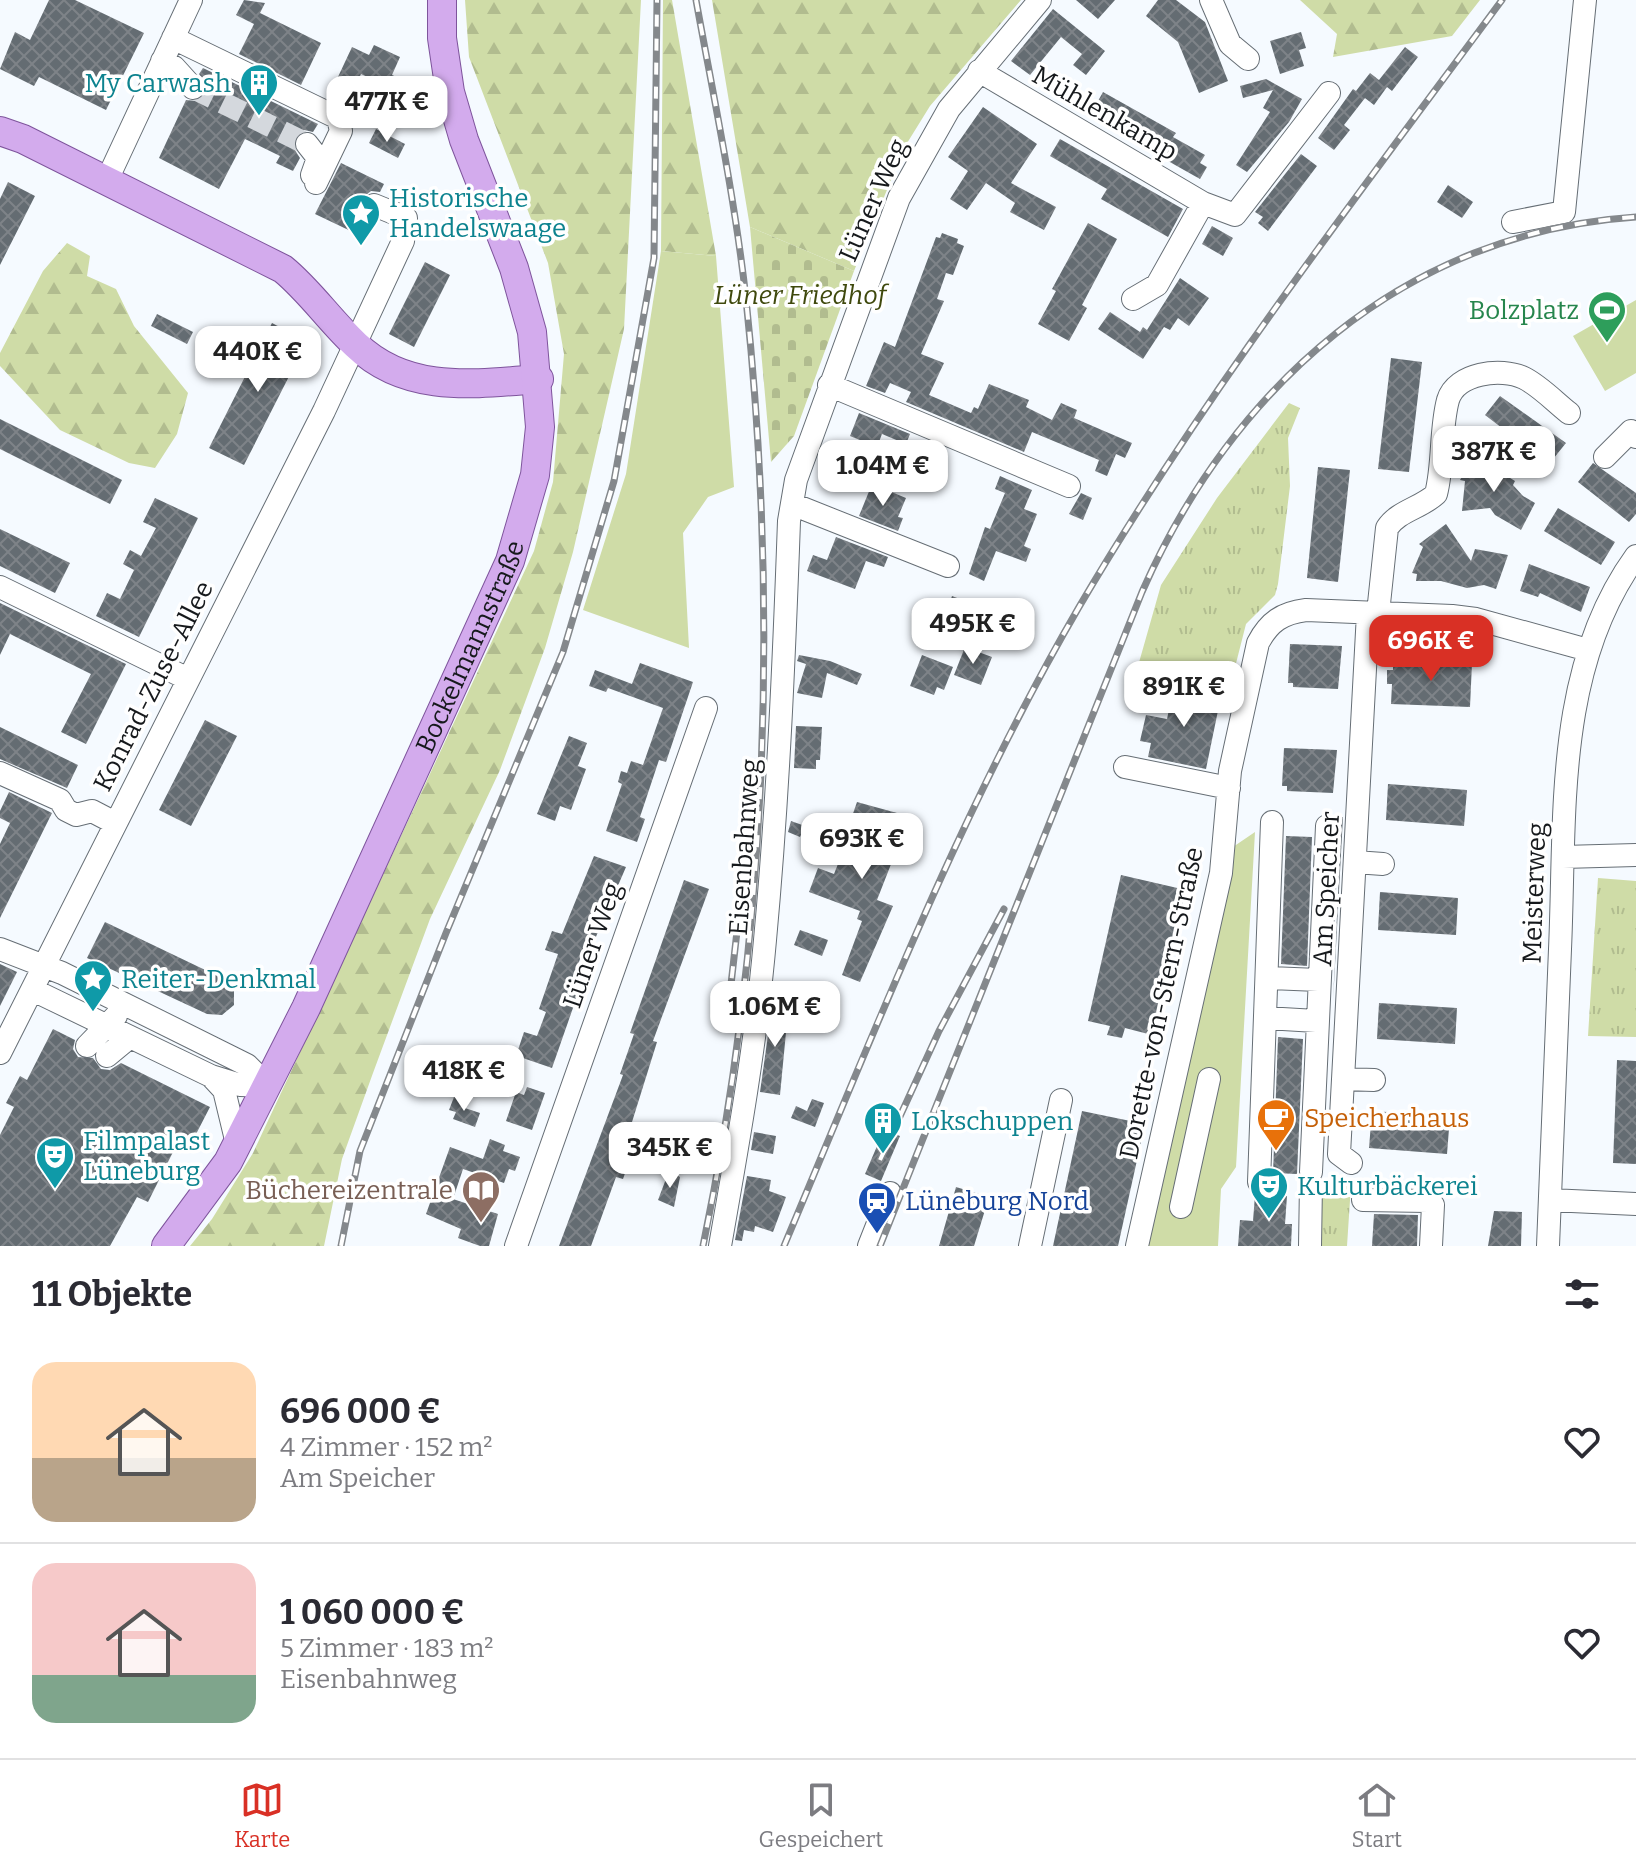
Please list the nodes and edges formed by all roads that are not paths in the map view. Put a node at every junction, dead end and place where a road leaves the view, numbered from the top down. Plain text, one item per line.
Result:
1 (191, 0) edge
2 (442, 0) edge
3 (1040, 0) edge
4 (1211, 0) edge
5 (1585, 0) edge
6 (173, 38) junction
7 (1248, 59) dead end
8 (162, 61) junction
9 (979, 71) junction
10 (193, 88) tunnel mouth
11 (1329, 93) dead end
12 (0, 131) edge
13 (307, 144) dead end
14 (107, 180) junction
15 (1203, 203) junction
16 (374, 205) dead end
17 (1513, 222) dead end
18 (1133, 299) dead end
19 (355, 344) junction
20 (539, 379) junction
21 (829, 385) junction
22 (1569, 413) dead end
23 (1630, 427) edge
24 (1605, 457) dead end
25 (1069, 486) dead end
26 (792, 500) junction
27 (1636, 556) edge
28 (948, 566) dead end
29 (0, 587) edge
30 (1373, 613) junction
31 (1588, 650) junction
32 (188, 679) junction
33 (706, 708) dead end
34 (1125, 767) dead end
35 (0, 773) edge
36 (1229, 788) junction
37 (1272, 822) dead end
38 (115, 823) junction
39 (1327, 826) dead end
40 (1636, 855) edge
41 (1563, 857) junction
42 (1355, 862) junction
43 (1383, 864) dead end
44 (0, 949) edge
45 (44, 967) junction
46 (1269, 978) junction
47 (1318, 980) junction
48 (33, 990) junction
49 (136, 1009) junction
50 (1266, 1018) junction
51 (1316, 1021) junction
52 (105, 1025) junction
53 (130, 1037) junction
54 (0, 1053) edge
55 (211, 1076) junction
56 (1209, 1079) dead end
57 (1343, 1079) junction
58 (1374, 1080) dead end
59 (268, 1086) junction
60 (1061, 1100) dead end
61 (1166, 1115) junction
62 (1200, 1121) junction
63 (237, 1144) junction
64 (1351, 1163) dead end
65 (1259, 1182) dead end
66 (890, 1193) dead end
67 (1363, 1200) dead end
68 (1550, 1200) junction
69 (1636, 1204) edge
70 (1181, 1207) dead end
71 (166, 1246) edge
72 (516, 1246) edge
73 (720, 1246) edge
74 (869, 1246) edge
75 (1030, 1246) edge
76 (1137, 1246) edge
77 (1310, 1246) edge
78 (1431, 1246) edge
79 (1548, 1246) edge

1 - 6 street
2 - 20 main road, Bockelmannstraße
3 - 9 street, Lüner Weg
4 - 7 street
5 - 17 street
6 - 8 street
6 - 13 street
8 - 10 street
8 - 14 street
9 - 15 street, Mühlenkamp
9 - 21 street, Lüner Weg
11 - 15 street, Mühlenkamp
12 - 14 main road
14 - 19 main road
15 - 18 street
16 - 19 street, Konrad-Zuse-Allee
19 - 20 main road
19 - 32 street, Konrad-Zuse-Allee
20 - 59 main road, Bockelmannstraße
21 - 25 street
21 - 26 street, Lüner Weg
22 - 30 street, Am Speicher
23 - 24 street
26 - 28 street
26 - 73 street, Eisenbahnweg
27 - 31 street, Meisterweg
29 - 32 street
30 - 31 street, Dorette-von-Stern-Straße
30 - 36 street, Dorette-von-Stern-Straße
30 - 42 street, Am Speicher
31 - 41 street, Meisterweg
32 - 38 street, Konrad-Zuse-Allee
33 - 72 street, Lüner Weg
34 - 36 street
35 - 38 street
36 - 61 street, Dorette-von-Stern-Straße
37 - 46 street
38 - 45 street, Konrad-Zuse-Allee
39 - 47 street
40 - 41 street
41 - 68 street, Meisterweg
42 - 43 street
42 - 57 street, Am Speicher
44 - 45 street
45 - 48 street, Konrad-Zuse-Allee
45 - 49 street
46 - 47 street
46 - 50 street
47 - 51 street
48 - 52 street
48 - 54 street, Konrad-Zuse-Allee
49 - 52 street
49 - 59 street
50 - 51 street
50 - 65 street
51 - 77 street
52 - 53 street
52 - 53 street
53 - 55 street
55 - 59 street
55 - 63 street
56 - 62 street
57 - 58 street
57 - 64 street, Am Speicher
59 - 63 main road, Bockelmannstraße
60 - 75 street
61 - 62 street
61 - 76 street, Dorette-von-Stern-Straße
62 - 70 street
63 - 71 main road, Bockelmannstraße
66 - 74 street
67 - 78 street
68 - 69 street
68 - 79 street, Meisterweg

